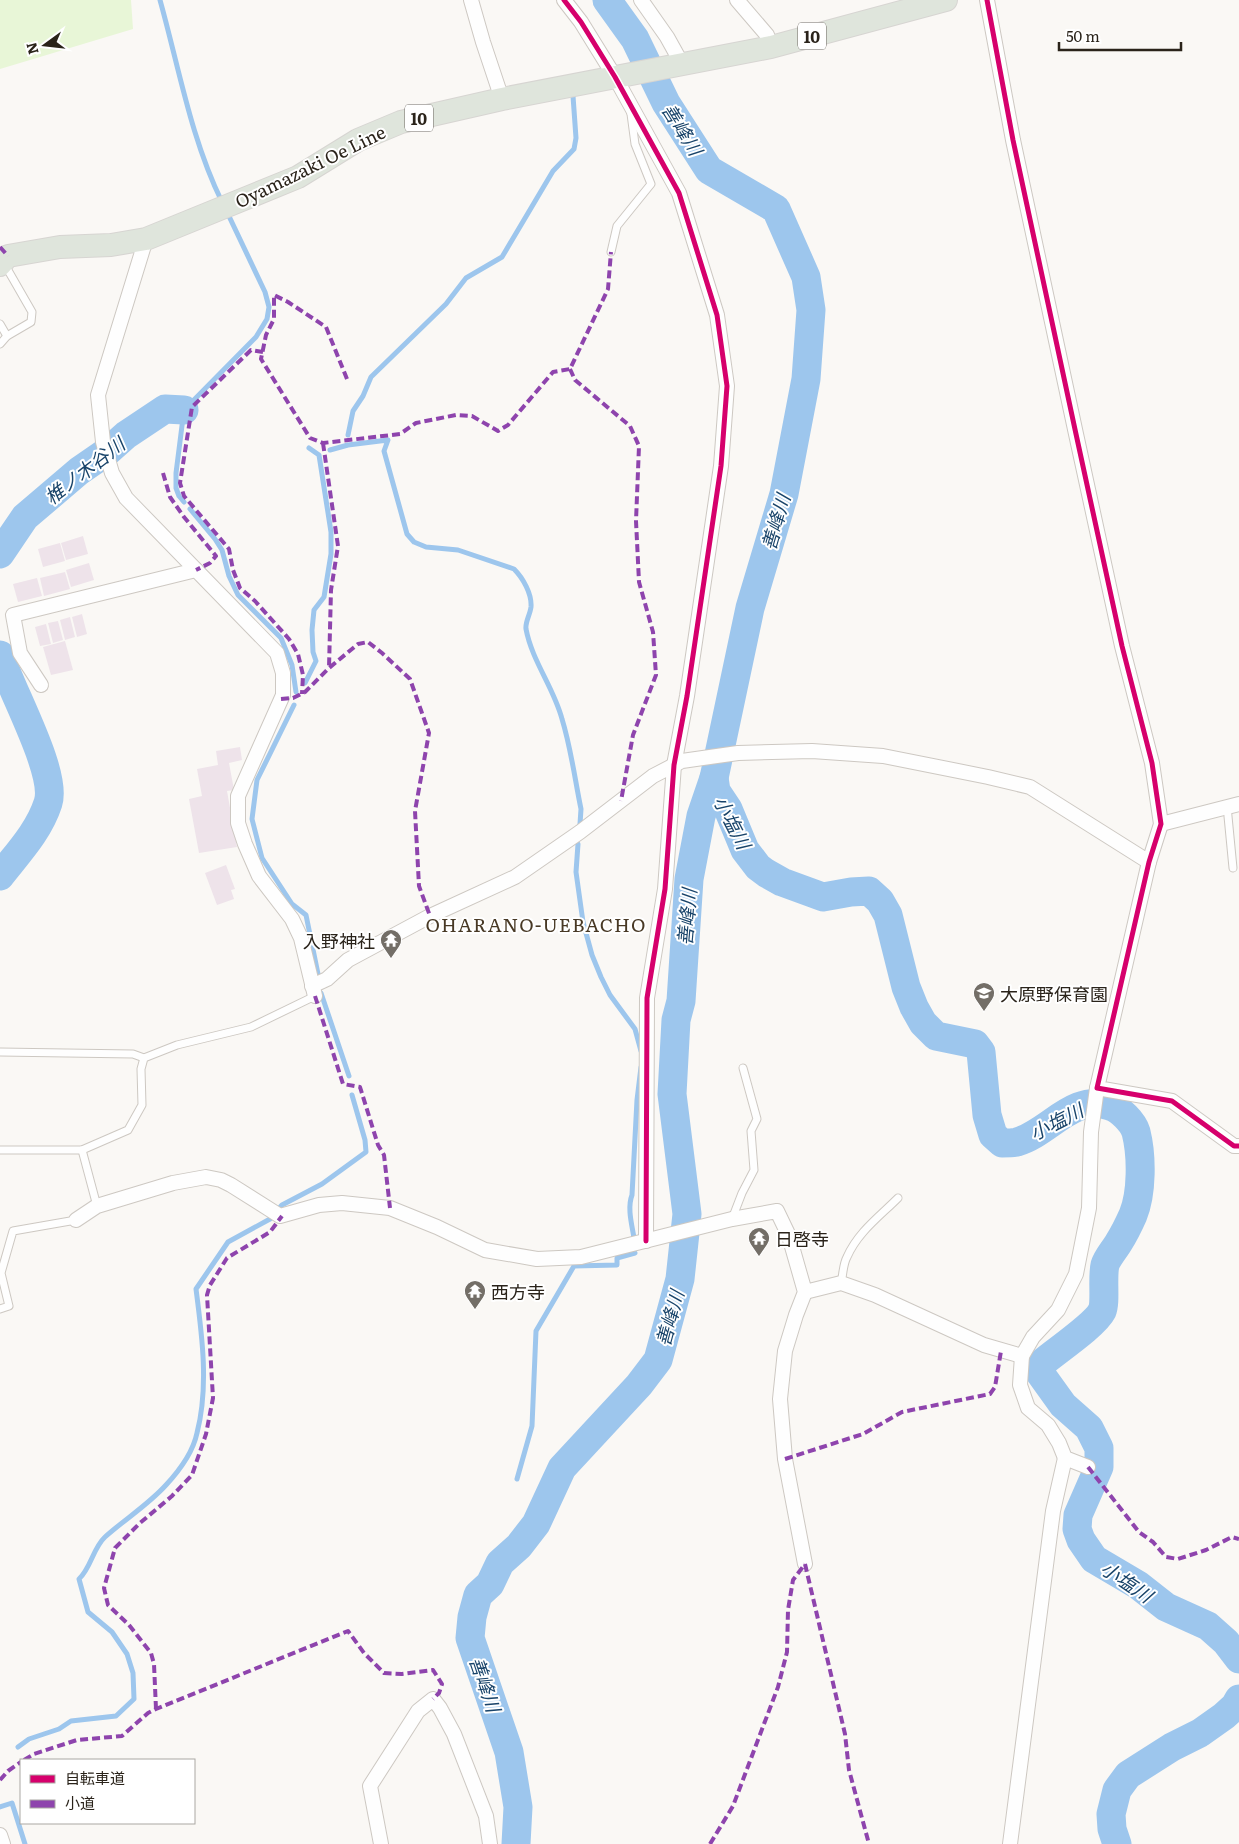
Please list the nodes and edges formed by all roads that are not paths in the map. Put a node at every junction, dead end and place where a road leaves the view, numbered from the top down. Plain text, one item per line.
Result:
1 (472, 0) edge
2 (564, 0) edge
3 (641, 0) edge
4 (737, 0) edge
5 (946, 0) edge
6 (987, 0) edge
7 (771, 47) junction
8 (679, 65) junction
9 (619, 76) junction
10 (502, 99) junction
11 (629, 101) junction
12 (146, 239) junction
13 (612, 252) dead end
14 (2, 263) edge
15 (0, 324) edge
16 (7, 336) junction
17 (0, 344) edge
18 (196, 570) junction
19 (41, 685) dead end
20 (678, 763) junction
21 (1233, 805) edge
22 (1161, 824) junction
23 (1149, 862) junction
24 (1233, 868) dead end
25 (313, 991) junction
26 (0, 1052) edge
27 (144, 1058) junction
28 (743, 1068) dead end
29 (1097, 1092) junction
30 (1239, 1146) edge
31 (0, 1150) edge
32 (82, 1150) junction
33 (898, 1198) dead end
34 (97, 1206) junction
35 (732, 1219) junction
36 (76, 1220) joint
37 (651, 1240) junction
38 (841, 1283) junction
39 (805, 1292) junction
40 (0, 1309) edge
41 (1022, 1356) junction
42 (1065, 1458) junction
43 (1088, 1467) dead end
44 (805, 1564) dead end
45 (0, 1835) edge
46 (3, 1844) edge
47 (381, 1844) edge
48 (490, 1844) edge
49 (1010, 1844) edge

1 - 10 street
2 - 9 street
3 - 8 street
4 - 7 street
5 - 7 main road, Oyamazaki Oe Line / 10
6 - 22 street
7 - 8 main road, Oyamazaki Oe Line / 10
8 - 9 main road, Oyamazaki Oe Line / 10
9 - 10 main road, Oyamazaki Oe Line / 10
9 - 11 street
10 - 12 main road, Oyamazaki Oe Line / 10
11 - 13 lane
11 - 20 street
12 - 14 main road, Oyamazaki Oe Line / 10
12 - 18 street
14 - 16 lane
15 - 16 lane
16 - 17 lane
18 - 19 street
18 - 25 street
20 - 23 street
20 - 25 street
20 - 37 street
21 - 22 street
21 - 24 lane
22 - 23 street
23 - 29 street
25 - 27 lane
26 - 27 lane
27 - 32 lane
28 - 35 lane
29 - 30 street
29 - 41 street
31 - 32 lane
32 - 34 lane
33 - 38 lane
34 - 36 street
34 - 37 street
35 - 37 street
35 - 39 street
36 - 40 lane
38 - 39 street
38 - 41 street
39 - 44 street
41 - 42 street
42 - 43 street
42 - 49 street
45 - 46 street
47 - 48 street

